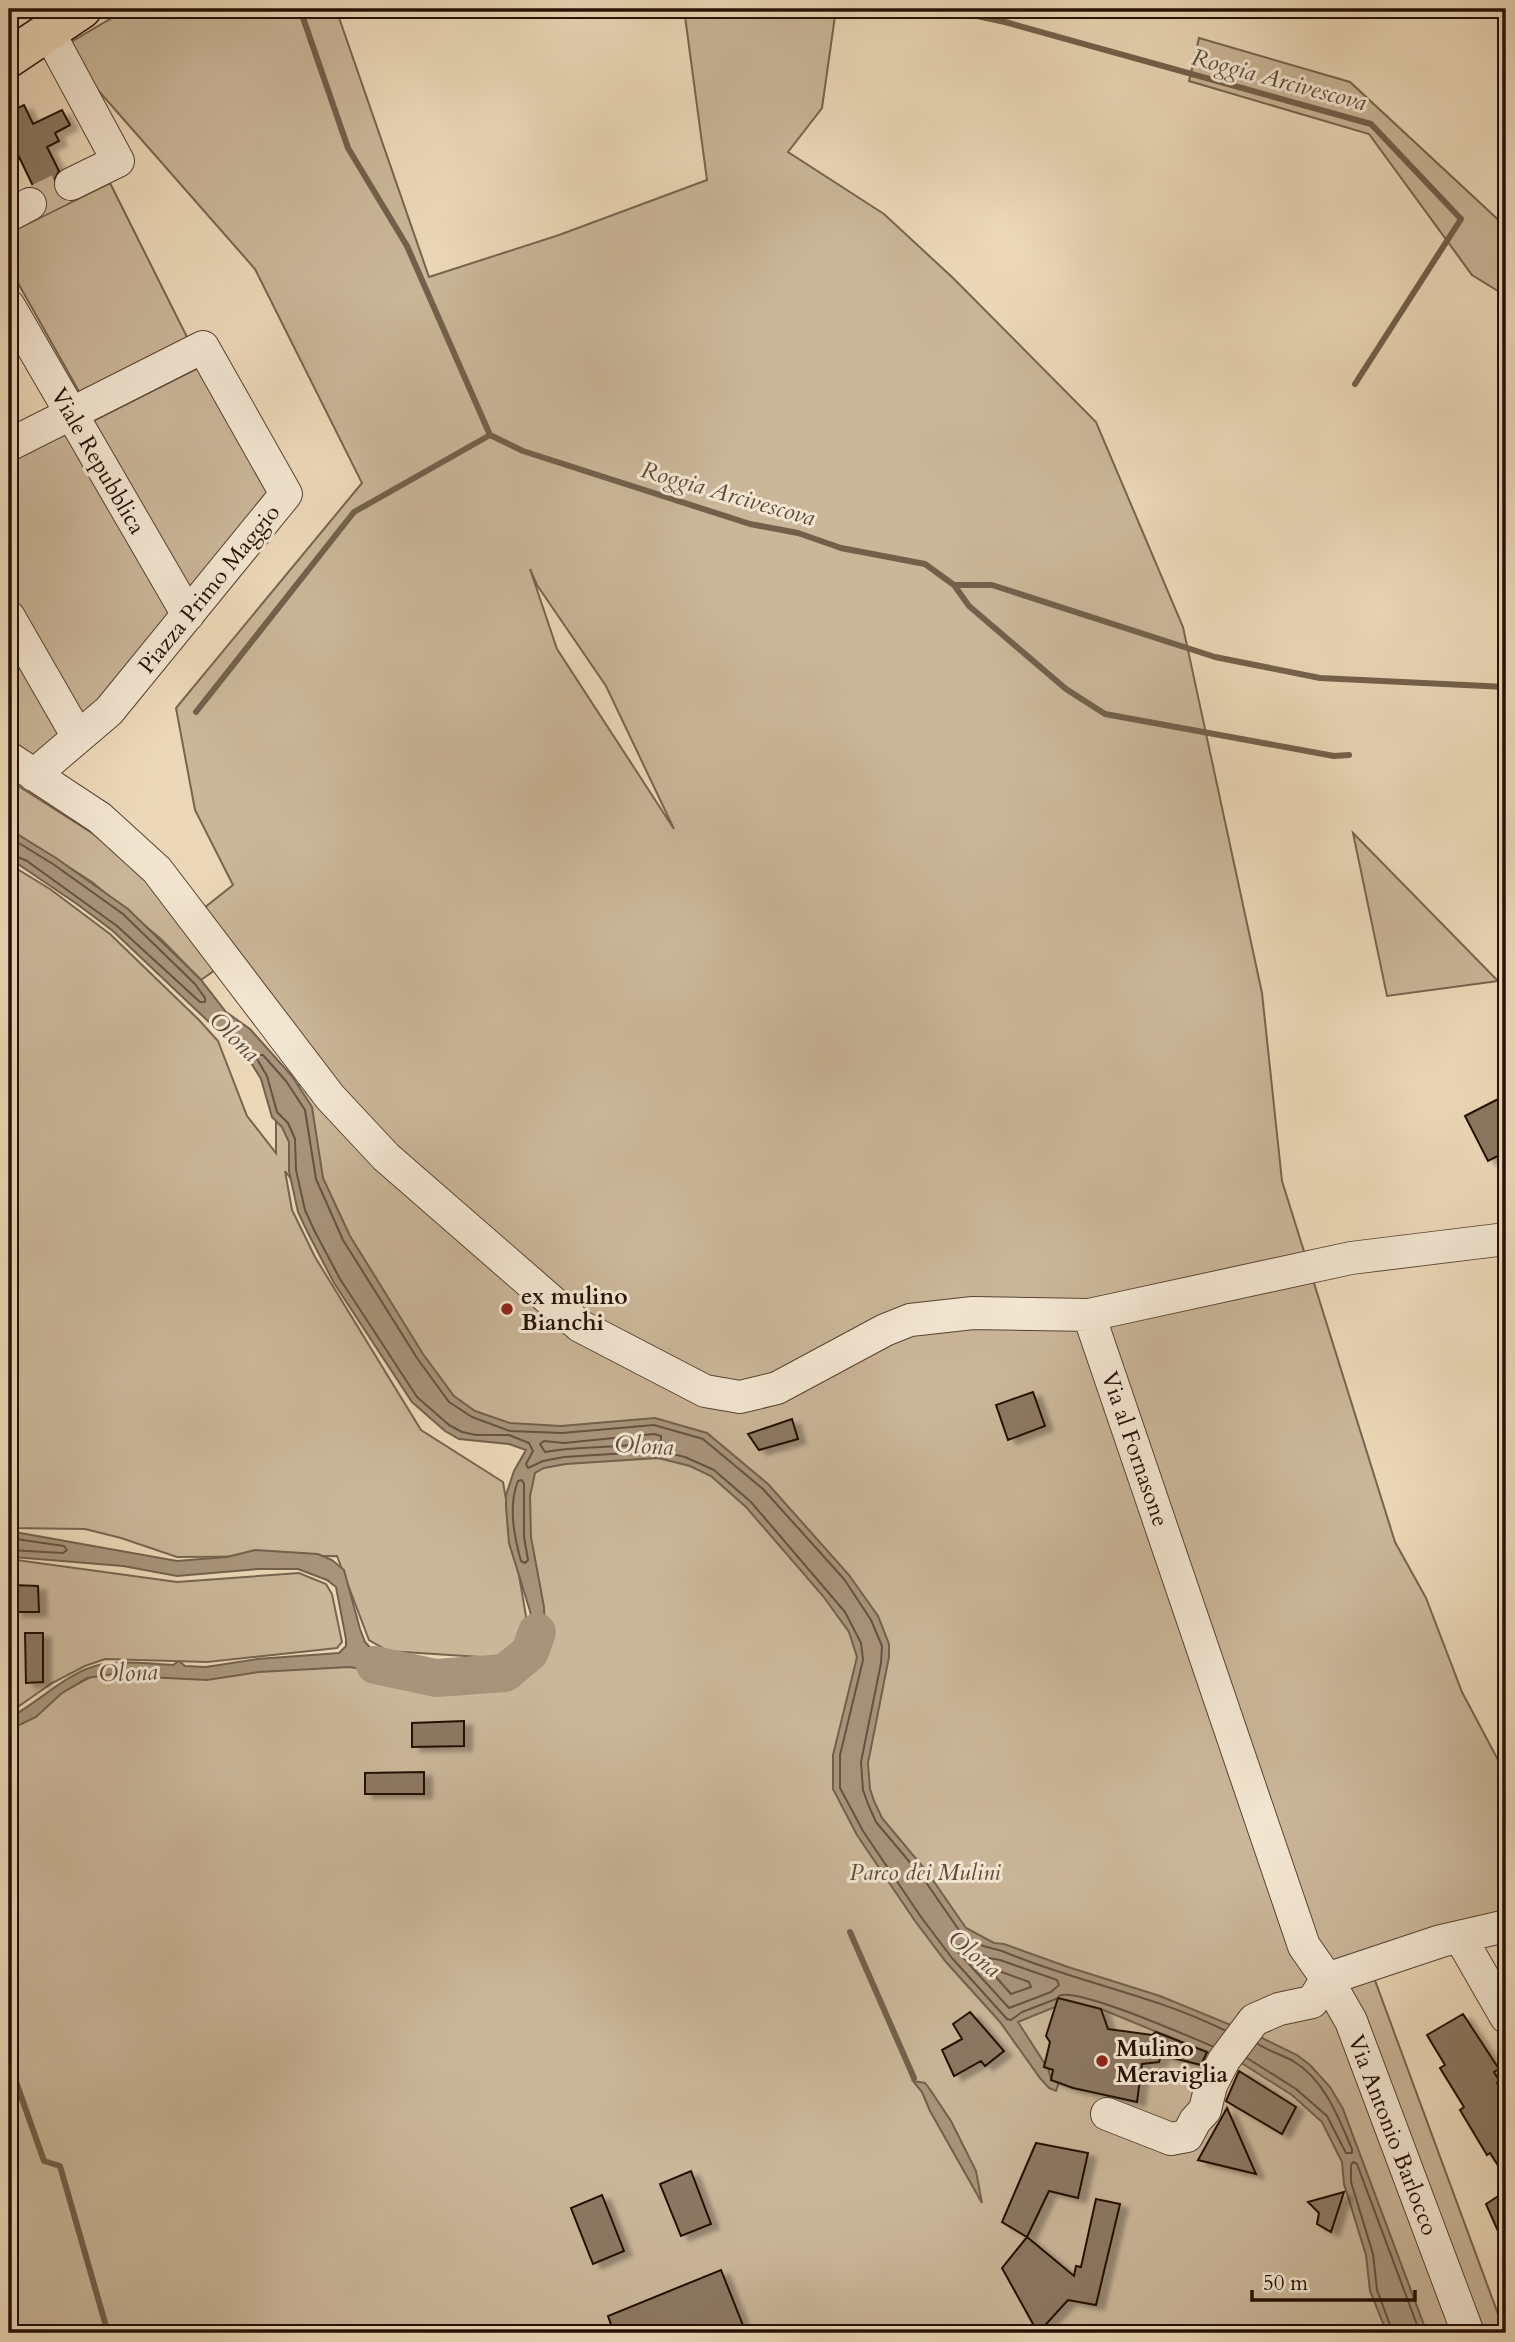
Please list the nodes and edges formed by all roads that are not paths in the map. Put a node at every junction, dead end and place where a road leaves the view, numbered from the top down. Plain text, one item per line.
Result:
1 (82, 9) edge
2 (48, 31) junction
3 (9, 58) edge
4 (71, 184) tunnel mouth
5 (9, 306) edge
6 (71, 414) junction
7 (9, 445) edge
8 (188, 615) junction
9 (9, 617) edge
10 (78, 737) junction
11 (21, 766) edge
12 (1506, 1239) edge
13 (1089, 1315) junction
14 (1506, 1926) edge
15 (1460, 1937) junction
16 (1327, 1979) junction
17 (1506, 2017) edge
18 (1107, 2114) dead end
19 (1468, 2333) edge

1 - 2 main road
2 - 3 main road
2 - 4 street
5 - 6 street, Viale Repubblica
6 - 7 street, Piazza Primo Maggio
6 - 8 street, Viale Repubblica
6 - 8 street, Piazza Primo Maggio
8 - 10 street, Piazza Primo Maggio
9 - 10 street
10 - 11 street, Piazza Primo Maggio
11 - 13 street
12 - 13 street
13 - 16 street, Via al Fornasone
14 - 15 street
15 - 16 street
15 - 17 street
16 - 18 street
16 - 19 street, Via Antonio Barlocco

